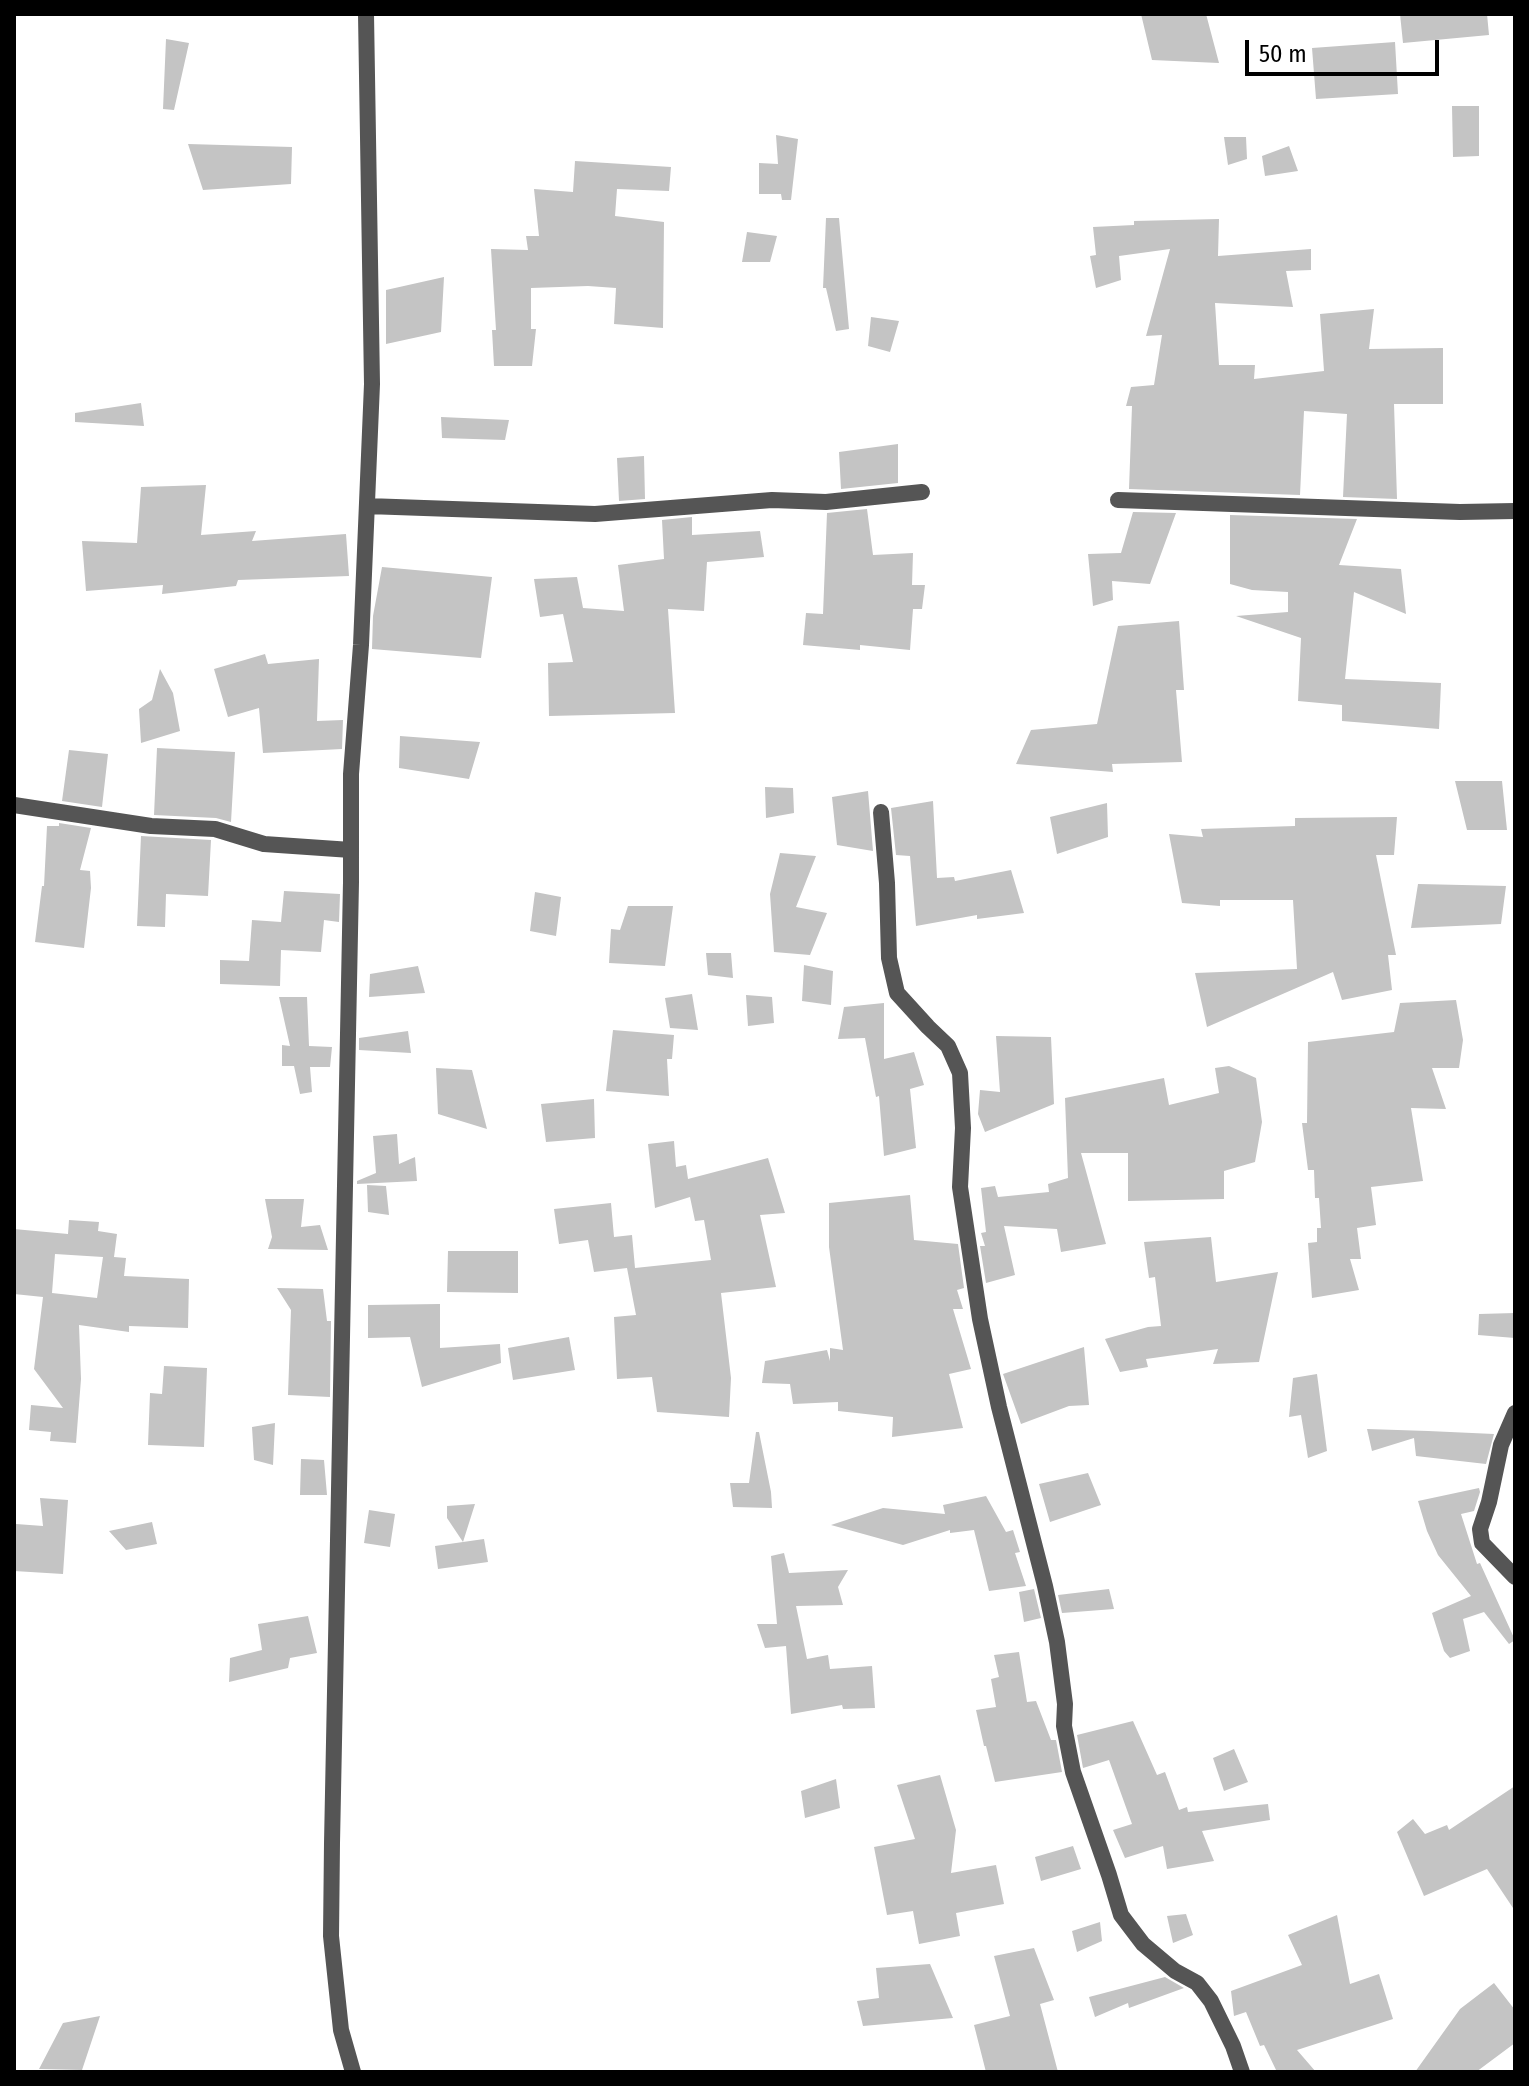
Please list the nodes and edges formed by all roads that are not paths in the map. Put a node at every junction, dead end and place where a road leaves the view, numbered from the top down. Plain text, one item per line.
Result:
1 (366, 14) edge
2 (922, 492) dead end
3 (1118, 500) dead end
4 (367, 506) junction
5 (1515, 511) edge
6 (14, 805) edge
7 (881, 812) dead end
8 (351, 850) junction
9 (1515, 1413) edge
10 (1515, 1577) edge
11 (353, 2072) edge
12 (1242, 2072) edge

1 - 4 street
2 - 4 street
3 - 5 street
4 - 8 street
6 - 8 street
7 - 12 street
8 - 11 street
9 - 10 street

